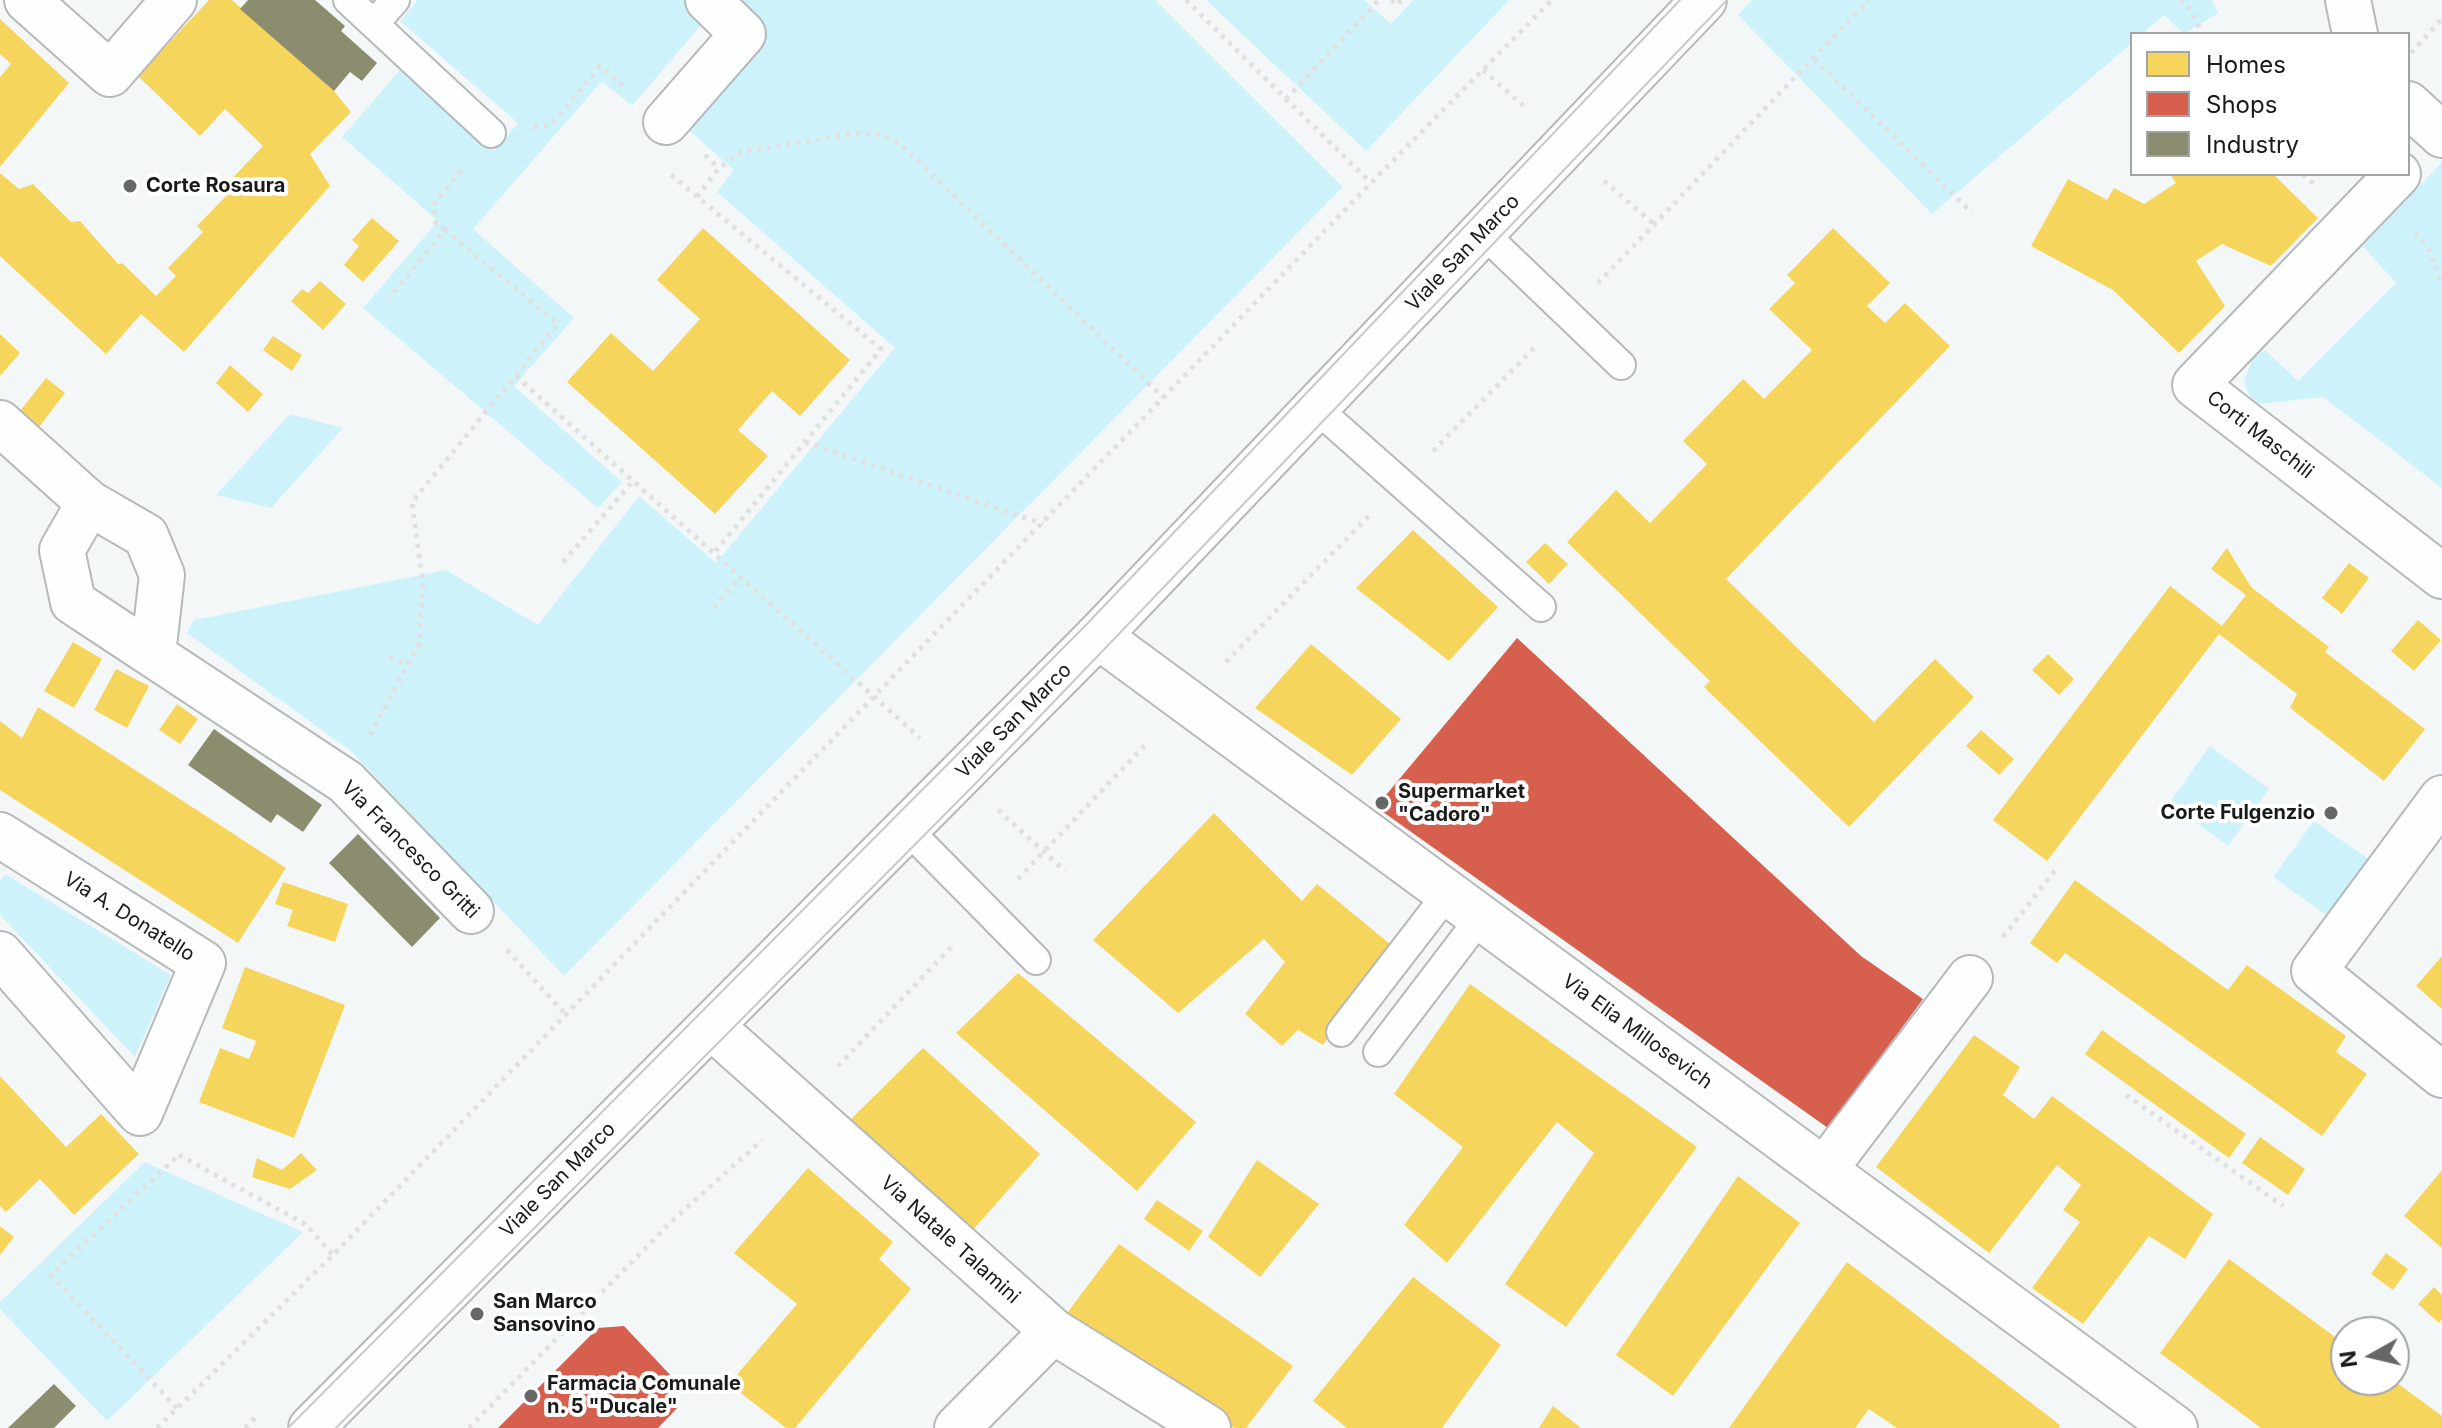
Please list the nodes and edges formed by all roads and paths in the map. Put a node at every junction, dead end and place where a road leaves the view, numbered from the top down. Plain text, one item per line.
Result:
1 (27, 0) edge
2 (174, 0) edge
3 (348, 0) edge
4 (395, 0) edge
5 (708, 0) edge
6 (1186, 0) edge
7 (1379, 0) edge
8 (1391, 0) edge
9 (1401, 0) edge
10 (1552, 0) edge
11 (1704, 0) edge
12 (2180, 0) edge
13 (2348, 0) edge
14 (2442, 19) edge
15 (374, 24) junction
16 (2202, 32) edge
17 (2355, 32) edge
18 (2410, 54) edge
19 (1814, 59) dead end
20 (1286, 99) junction
21 (666, 122) junction
22 (2429, 123) edge
23 (491, 133) junction
24 (2410, 159) edge
25 (719, 168) junction
26 (663, 169) dead end
27 (2396, 176) edge
28 (1371, 183) junction
29 (697, 197) junction
30 (1972, 213) dead end
31 (445, 230) junction
32 (1483, 233) junction
33 (389, 298) dead end
34 (1621, 365) dead end
35 (516, 376) junction
36 (1164, 398) junction
37 (1316, 408) junction
38 (0, 423) edge
39 (805, 442) junction
40 (635, 479) junction
41 (89, 503) junction
42 (1043, 524) junction
43 (715, 552) junction
44 (563, 562) dead end
45 (2442, 576) edge
46 (741, 577) junction
47 (1541, 607) dead end
48 (714, 608) dead end
49 (1098, 636) junction
50 (153, 654) junction
51 (389, 658) dead end
52 (408, 665) junction
53 (876, 698) junction
54 (960, 776) junction
55 (346, 782) junction
56 (2442, 798) edge
57 (907, 829) junction
58 (0, 835) edge
59 (2057, 868) dead end
60 (1065, 871) dead end
61 (1465, 905) junction
62 (471, 911) joint
63 (0, 954) edge
64 (1036, 960) dead end
65 (1970, 978) joint
66 (566, 1015) junction
67 (711, 1026) junction
68 (1341, 1032) dead end
69 (1378, 1052) dead end
70 (2442, 1075) edge
71 (2126, 1095) dead end
72 (140, 1113) junction
73 (179, 1155) junction
74 (1824, 1170) junction
75 (2283, 1206) dead end
76 (333, 1255) junction
77 (1053, 1331) junction
78 (177, 1408) junction
79 (157, 1428) edge
80 (311, 1428) edge
81 (957, 1428) edge
82 (1208, 1428) edge
83 (2175, 1428) edge

1 - 2 street
3 - 15 lane
4 - 15 lane
5 - 21 street
6 - 20 path
7 - 20 path
8 - 9 path
10 - 28 path
11 - 32 street, Viale San Marco
12 - 16 path
13 - 17 street
14 - 18 path
15 - 23 lane
19 - 30 path
20 - 28 path
21 - 23 path
21 - 25 path
22 - 24 street
23 - 31 path
25 - 29 path
25 - 36 path
26 - 29 path
27 - 45 street, Corti Maschili
28 - 36 path
29 - 39 path
31 - 33 path
31 - 35 path
32 - 34 lane
32 - 37 street, Viale San Marco
35 - 40 path
35 - 52 path
36 - 42 path
37 - 47 lane
37 - 49 street, Viale San Marco
38 - 41 street
39 - 42 path
39 - 43 path
40 - 43 path
40 - 44 path
41 - 50 street
41 - 50 street, Via Francesco Gritti
42 - 53 path
43 - 46 path
46 - 48 path
46 - 53 path
49 - 54 street, Viale San Marco
49 - 61 street, Via Elia Millosevich
50 - 55 street, Via Francesco Gritti
51 - 52 path
52 - 55 path
53 - 54 path
53 - 66 path
54 - 57 street, Viale San Marco
54 - 60 path
55 - 62 street, Via Francesco Gritti
56 - 70 street
57 - 64 lane
57 - 67 street, Viale San Marco
58 - 72 street, Via A. Donatello
59 - 65 path
61 - 68 lane
61 - 69 lane
61 - 74 street, Via Elia Millosevich
62 - 66 path, Via Francesco Gritti
63 - 72 street
65 - 74 street
66 - 76 path
67 - 77 street, Via Natale Talamini
67 - 80 street, Viale San Marco
71 - 75 path
72 - 73 path
73 - 76 path
73 - 78 path
74 - 83 street, Via Elia Millosevich
76 - 78 path
77 - 81 street
77 - 82 street, Via Natale Talamini
78 - 79 path

